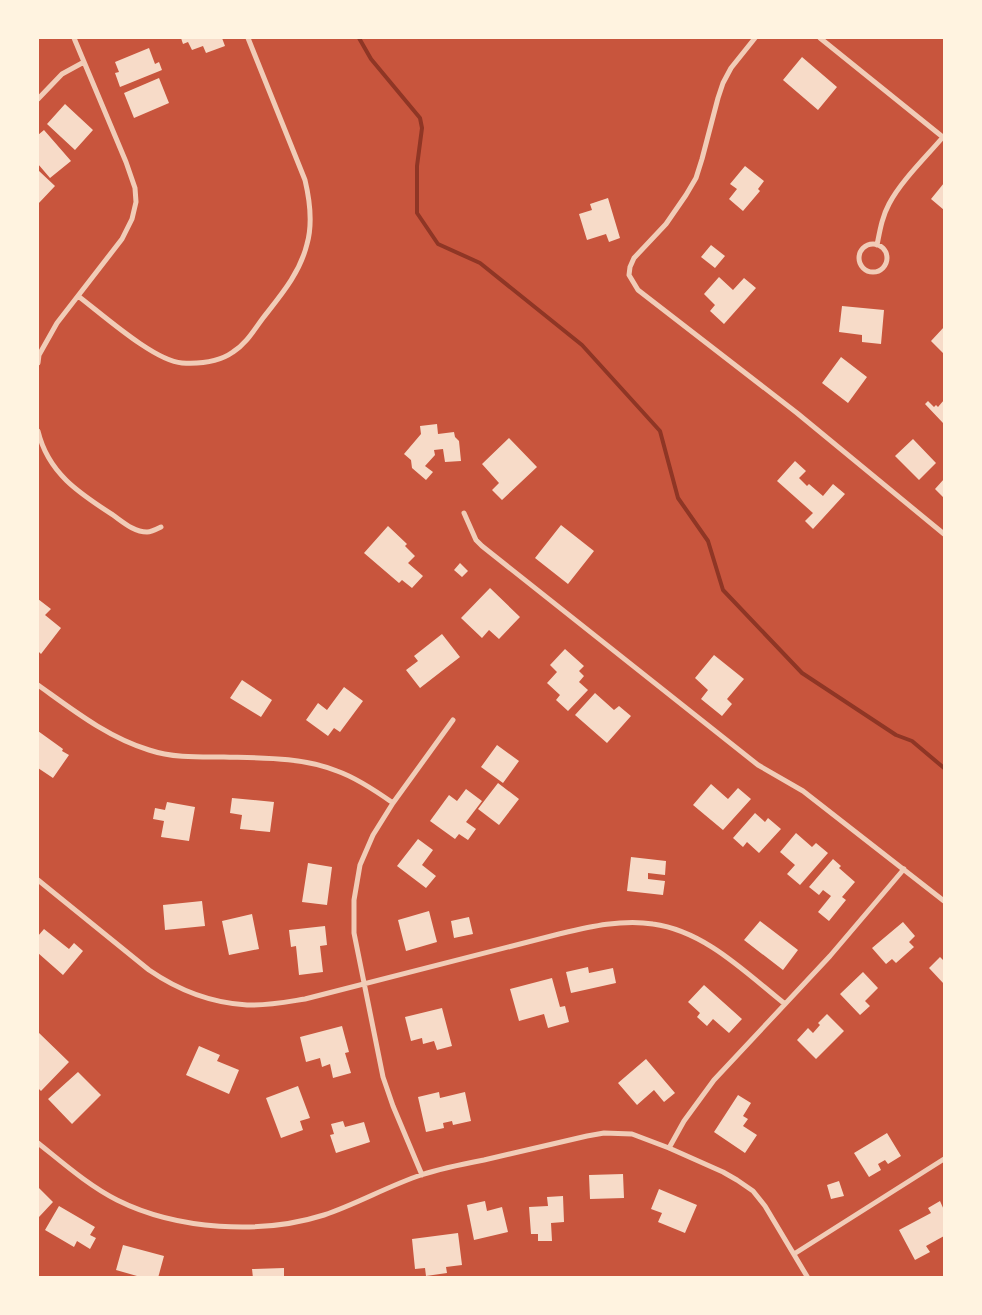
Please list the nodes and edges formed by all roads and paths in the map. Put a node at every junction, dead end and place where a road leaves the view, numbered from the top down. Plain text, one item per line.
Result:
1 (74, 38) edge
2 (248, 38) edge
3 (755, 38) edge
4 (820, 38) edge
5 (84, 62) junction
6 (38, 99) edge
7 (944, 138) edge
8 (877, 245) junction
9 (78, 296) junction
10 (38, 363) edge
11 (38, 431) edge
12 (464, 513) dead end
13 (162, 527) dead end
14 (944, 534) edge
15 (38, 685) edge
16 (453, 720) dead end
17 (393, 803) junction
18 (904, 869) junction
19 (38, 880) edge
20 (944, 901) edge
21 (365, 984) junction
22 (785, 1004) junction
23 (38, 1143) edge
24 (669, 1148) junction
25 (944, 1159) edge
26 (422, 1175) junction
27 (794, 1254) junction
28 (808, 1278) edge

1 - 5 street
2 - 9 street
3 - 14 street
4 - 7 street
5 - 6 street
5 - 9 street
7 - 8 street
8 - 8 street
9 - 10 street
11 - 13 street
12 - 18 street
15 - 17 street
16 - 17 street
17 - 21 street
18 - 20 street
18 - 22 street
19 - 21 street
21 - 22 street
21 - 26 street
22 - 24 street
23 - 26 street
24 - 26 street
24 - 27 street
25 - 27 street
27 - 28 street

